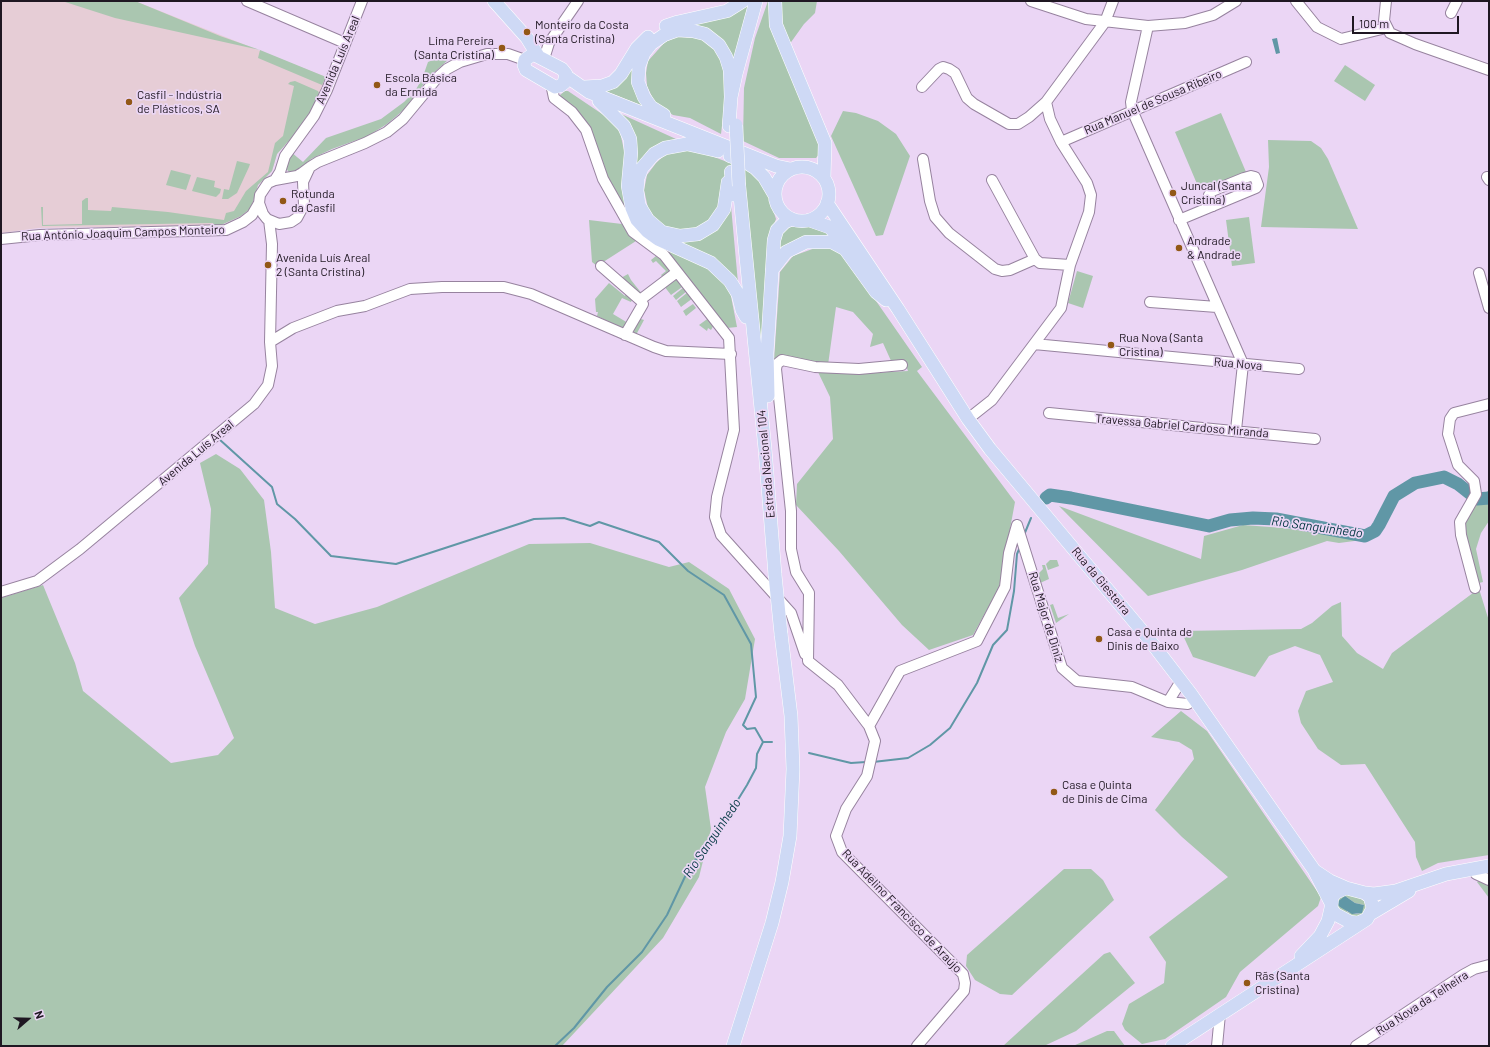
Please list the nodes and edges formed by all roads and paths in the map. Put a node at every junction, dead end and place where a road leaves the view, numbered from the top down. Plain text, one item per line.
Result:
1 (248, 1) edge
2 (362, 1) edge
3 (494, 1) edge
4 (578, 1) edge
5 (744, 1) edge
6 (756, 1) edge
7 (762, 1) edge
8 (774, 1) edge
9 (1031, 1) edge
10 (1113, 1) edge
11 (1236, 1) edge
12 (1296, 1) edge
13 (1386, 1) edge
14 (1457, 1) edge
15 (1451, 13) dead end
16 (1105, 22) junction
17 (1148, 26) junction
18 (1386, 28) junction
19 (344, 43) junction
20 (534, 58) junction
21 (1246, 62) dead end
22 (1489, 70) edge
23 (560, 81) junction
24 (579, 86) junction
25 (922, 86) dead end
26 (731, 97) junction
27 (599, 101) junction
28 (1046, 102) junction
29 (1132, 110) junction
30 (674, 124) junction
31 (732, 126) junction
32 (1061, 142) junction
33 (718, 151) junction
34 (923, 159) dead end
35 (310, 167) junction
36 (790, 169) junction
37 (731, 172) junction
38 (824, 178) junction
39 (286, 179) junction
40 (275, 180) junction
41 (992, 180) dead end
42 (774, 194) junction
43 (304, 198) junction
44 (259, 203) junction
45 (827, 203) junction
46 (1213, 206) dead end
47 (268, 219) junction
48 (792, 219) junction
49 (809, 220) junction
50 (1179, 220) junction
51 (243, 222) junction
52 (291, 222) junction
53 (1, 239) edge
54 (272, 244) junction
55 (1035, 259) junction
56 (1070, 264) junction
57 (600, 266) dead end
58 (772, 270) junction
59 (677, 272) junction
60 (1479, 273) dead end
61 (886, 300) junction
62 (1150, 302) dead end
63 (643, 305) junction
64 (1217, 307) junction
65 (1489, 308) edge
66 (746, 317) junction
67 (625, 335) junction
68 (270, 342) junction
69 (1034, 344) junction
70 (731, 354) junction
71 (1243, 364) junction
72 (902, 365) dead end
73 (1299, 369) dead end
74 (939, 373) junction
75 (1489, 404) edge
76 (1049, 413) dead end
77 (968, 419) junction
78 (1236, 430) junction
79 (1315, 439) dead end
80 (765, 449) junction
81 (770, 524) junction
82 (1475, 588) dead end
83 (1, 592) edge
84 (808, 661) junction
85 (1181, 681) junction
86 (1194, 699) junction
87 (1168, 702) junction
88 (869, 726) junction
89 (1489, 866) edge
90 (1476, 868) junction
91 (1314, 870) junction
92 (1428, 880) junction
93 (1489, 880) edge
94 (1346, 888) junction
95 (1365, 893) junction
96 (1331, 905) junction
97 (1369, 916) junction
98 (1489, 965) edge
99 (1275, 979) junction
100 (1220, 1014) junction
101 (733, 1046) edge
102 (917, 1046) edge
103 (1172, 1046) edge
104 (1217, 1046) edge
105 (1356, 1046) edge

1 - 19 street
2 - 19 street, Avenida Luís Areal
3 - 20 main road
4 - 20 street
5 - 24 main road
6 - 26 main road, Estrada Nacional 104
7 - 31 main road, Estrada Nacional 104
8 - 38 main road
9 - 16 street
10 - 16 street
11 - 17 street
12 - 18 street
13 - 18 street
14 - 15 street
16 - 17 street
16 - 28 street
17 - 29 street
18 - 22 street
19 - 40 street, Avenida Luís Areal
20 - 23 main road
20 - 23 main road
20 - 35 street
21 - 29 street, Rua Manuel de Sousa Ribeiro
23 - 24 main road
23 - 27 main road
23 - 59 street
24 - 30 main road
25 - 28 street
26 - 30 main road
26 - 31 main road, Estrada Nacional 104
27 - 33 main road
27 - 66 main road
28 - 32 street
29 - 32 street, Rua Manuel de Sousa Ribeiro
29 - 50 street
30 - 36 main road
31 - 37 main road, Estrada Nacional 104
31 - 80 main road, Estrada Nacional 104, bridge
32 - 56 street
33 - 37 main road
33 - 42 main road
34 - 55 street
35 - 39 street
35 - 43 street
36 - 38 main road
36 - 42 main road
37 - 66 main road, Estrada Nacional 104
38 - 45 main road
39 - 40 street
39 - 43 street
40 - 44 street
41 - 55 street
42 - 48 main road
43 - 52 street
44 - 47 street
44 - 51 street, Rua António Joaquim Campos Monteiro
45 - 49 main road
45 - 74 main road
46 - 50 street
47 - 51 street, Rua António Joaquim Campos Monteiro
47 - 52 street
47 - 54 street, Avenida Luís Areal
48 - 49 main road
48 - 58 main road
49 - 61 main road
50 - 64 street
51 - 53 street, Rua António Joaquim Campos Monteiro
52 - 54 street
54 - 68 street, Avenida Luís Areal
55 - 56 street
56 - 69 street
57 - 63 street
58 - 61 main road
58 - 80 main road
59 - 63 street
59 - 70 street
60 - 65 street
61 - 74 main road
62 - 64 street
63 - 67 street
64 - 71 street
66 - 81 main road, Estrada Nacional 104
67 - 68 street
67 - 70 street
68 - 83 street, Avenida Luís Areal
69 - 71 street, Rua Nova
69 - 77 street
70 - 84 street
71 - 73 street, Rua Nova
71 - 78 street
72 - 84 street
74 - 77 main road, Rua da Giesteira
75 - 82 street
76 - 78 street, Travessa Gabriel Cardoso Miranda
77 - 85 main road, Rua da Giesteira
78 - 79 street, Travessa Gabriel Cardoso Miranda
80 - 81 main road, Estrada Nacional 104
81 - 101 main road, bridge
84 - 88 street, Rua Adelino Francisco de Araújo
85 - 86 main road, Rua da Giesteira
85 - 87 street
86 - 87 street, Rua Major de Diniz
86 - 91 main road, Rua da Giesteira
87 - 88 street, Rua Major de Diniz
88 - 102 street, Rua Adelino Francisco de Araújo
89 - 90 main road
90 - 92 main road
90 - 93 street
91 - 94 main road
91 - 96 main road
92 - 95 main road
92 - 97 main road
94 - 95 main road
94 - 96 main road
95 - 97 main road
96 - 97 main road
96 - 99 main road
97 - 99 main road
98 - 105 street, Rua Nova da Telheira
99 - 100 main road
100 - 103 main road
100 - 104 street

